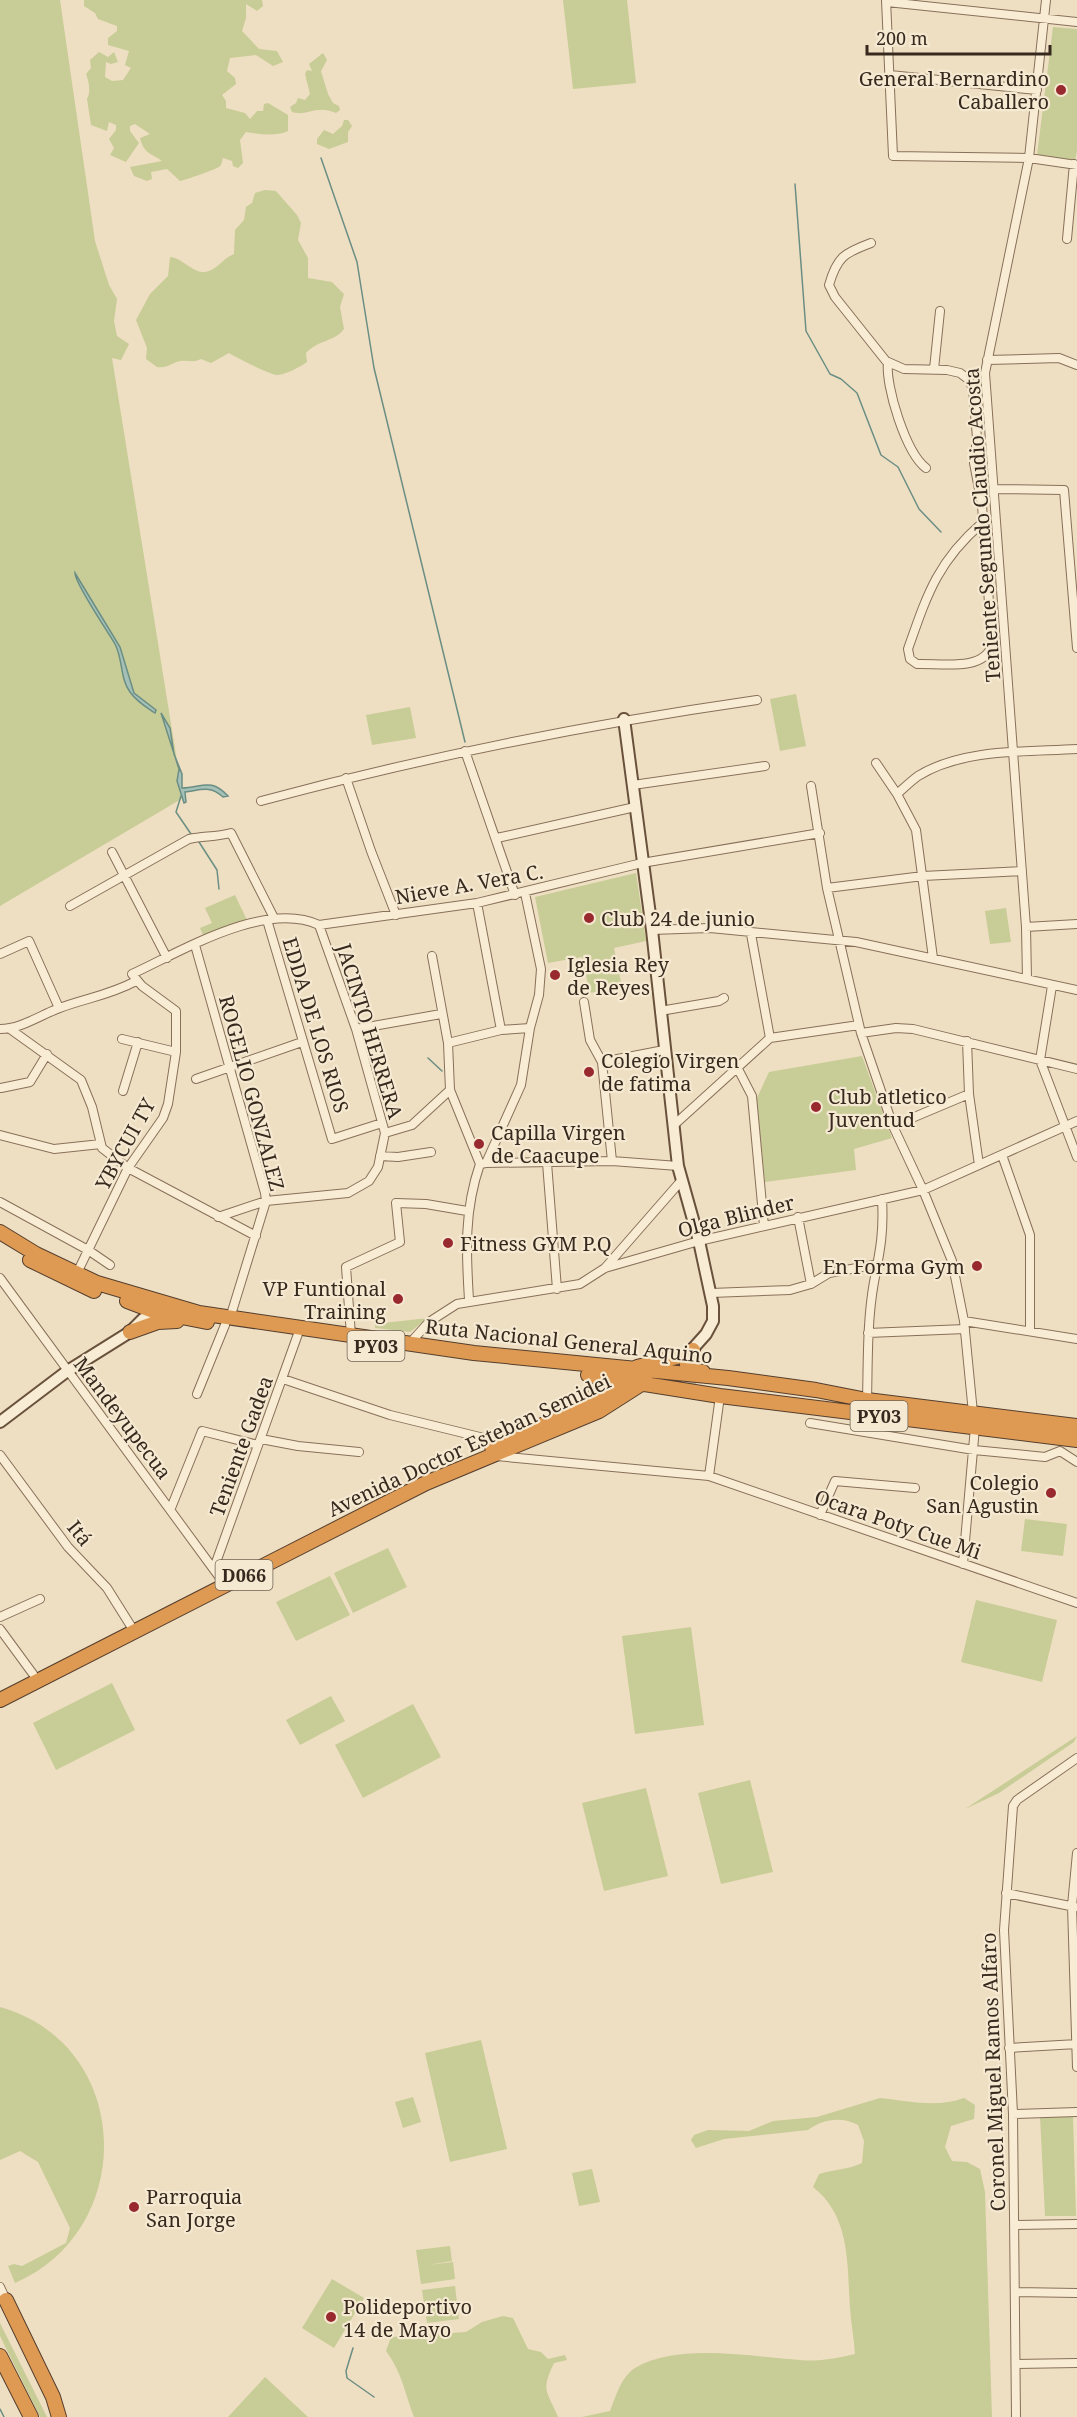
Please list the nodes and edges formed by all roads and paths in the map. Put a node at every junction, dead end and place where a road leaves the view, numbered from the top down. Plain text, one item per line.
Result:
1 (1046, 0) edge
2 (887, 1) edge
3 (1044, 18) junction
4 (1077, 22) edge
5 (890, 75) junction
6 (1037, 90) junction
7 (1029, 158) junction
8 (1076, 164) edge
9 (1067, 239) dead end
10 (871, 243) dead end
11 (940, 311) dead end
12 (987, 360) junction
13 (888, 362) junction
14 (1077, 365) edge
15 (934, 369) junction
16 (926, 468) dead end
17 (994, 489) junction
18 (995, 504) junction
19 (982, 505) junction
20 (982, 523) junction
21 (1077, 648) edge
22 (757, 700) dead end
23 (624, 719) junction
24 (1077, 749) edge
25 (465, 752) junction
26 (1013, 752) junction
27 (876, 763) dead end
28 (765, 766) dead end
29 (346, 778) junction
30 (633, 785) junction
31 (811, 786) dead end
32 (897, 794) junction
33 (261, 801) dead end
34 (634, 807) junction
35 (820, 833) junction
36 (497, 838) junction
37 (112, 852) dead end
38 (642, 862) junction
39 (1022, 871) junction
40 (125, 876) junction
41 (923, 876) junction
42 (827, 888) junction
43 (525, 893) junction
44 (515, 895) junction
45 (477, 903) junction
46 (70, 906) dead end
47 (396, 915) junction
48 (271, 919) junction
49 (1077, 924) edge
50 (319, 925) junction
51 (1026, 927) junction
52 (652, 930) junction
53 (751, 934) junction
54 (839, 943) junction
55 (195, 945) junction
56 (0, 954) edge
57 (432, 956) dead end
58 (167, 958) junction
59 (933, 958) junction
60 (134, 977) junction
61 (1027, 980) junction
62 (1052, 986) junction
63 (1077, 990) edge
64 (724, 998) dead end
65 (584, 1002) dead end
66 (59, 1008) junction
67 (660, 1011) junction
68 (441, 1014) junction
69 (530, 1028) junction
70 (0, 1029) edge
71 (10, 1029) junction
72 (356, 1029) junction
73 (860, 1029) junction
74 (501, 1030) junction
75 (770, 1038) junction
76 (122, 1039) dead end
77 (966, 1041) junction
78 (138, 1042) junction
79 (302, 1042) junction
80 (448, 1043) junction
81 (664, 1050) junction
82 (176, 1052) junction
83 (47, 1054) junction
84 (1040, 1060) junction
85 (602, 1062) junction
86 (231, 1066) junction
87 (737, 1067) junction
88 (1077, 1069) edge
89 (196, 1079) dead end
90 (1, 1088) edge
91 (450, 1090) junction
92 (123, 1091) dead end
93 (969, 1094) junction
94 (1077, 1121) edge
95 (381, 1123) junction
96 (674, 1125) junction
97 (893, 1126) junction
98 (1064, 1126) junction
99 (385, 1133) junction
100 (0, 1135) edge
101 (101, 1144) junction
102 (431, 1152) dead end
103 (1002, 1155) junction
104 (380, 1156) junction
105 (1077, 1158) edge
106 (612, 1161) junction
107 (483, 1163) junction
108 (547, 1163) junction
109 (979, 1165) junction
110 (678, 1166) junction
111 (128, 1168) junction
112 (681, 1181) junction
113 (923, 1190) junction
114 (882, 1199) junction
115 (0, 1202) edge
116 (266, 1202) junction
117 (467, 1211) junction
118 (218, 1217) junction
119 (798, 1217) junction
120 (764, 1226) junction
121 (0, 1232) edge
122 (255, 1236) junction
123 (699, 1241) junction
124 (0, 1243) edge
125 (88, 1250) junction
126 (879, 1264) junction
127 (110, 1265) dead end
128 (605, 1268) junction
129 (77, 1273) junction
130 (0, 1278) edge
131 (811, 1284) junction
132 (557, 1289) junction
133 (711, 1293) junction
134 (123, 1300) junction
135 (469, 1300) junction
136 (154, 1306) junction
137 (200, 1321) junction
138 (227, 1321) junction
139 (964, 1325) junction
140 (1030, 1331) junction
141 (130, 1332) junction
142 (868, 1333) junction
143 (297, 1334) junction
144 (351, 1335) junction
145 (1077, 1339) edge
146 (410, 1343) junction
147 (693, 1350) junction
148 (677, 1357) junction
149 (66, 1372) junction
150 (592, 1375) junction
151 (643, 1375) junction
152 (728, 1378) junction
153 (283, 1379) junction
154 (696, 1383) tunnel mouth
155 (681, 1388) junction
156 (197, 1394) dead end
157 (720, 1396) junction
158 (862, 1399) junction
159 (600, 1401) junction
160 (974, 1420) junction
161 (0, 1422) edge
162 (810, 1423) dead end
163 (1077, 1426) edge
164 (1077, 1440) edge
165 (260, 1442) junction
166 (974, 1450) junction
167 (494, 1451) junction
168 (359, 1452) dead end
169 (0, 1455) edge
170 (1077, 1462) edge
171 (709, 1476) junction
172 (915, 1488) dead end
173 (171, 1508) junction
174 (820, 1515) junction
175 (963, 1564) junction
176 (217, 1573) junction
177 (40, 1599) dead end
178 (1077, 1603) edge
179 (0, 1617) edge
180 (132, 1627) junction
181 (0, 1629) edge
182 (33, 1674) junction
183 (0, 1691) edge
184 (0, 1700) edge
185 (1077, 1758) edge
186 (1077, 1853) edge
187 (1006, 1893) junction
188 (1075, 1907) edge
189 (1077, 2044) edge
190 (1009, 2048) junction
191 (1077, 2067) edge
192 (1077, 2112) edge
193 (1013, 2114) junction
194 (1077, 2224) edge
195 (1015, 2226) junction
196 (1016, 2292) junction
197 (1077, 2293) edge
198 (2, 2298) edge
199 (0, 2356) edge
200 (1077, 2363) edge
201 (1016, 2364) junction
202 (31, 2417) edge
203 (57, 2417) edge
204 (1016, 2417) edge

1 - 3 street, Teniente Segundo Claudio Acosta
2 - 3 street
2 - 5 street
3 - 4 street
3 - 6 street, Teniente Segundo Claudio Acosta
5 - 6 street
5 - 7 street
6 - 7 street, Teniente Segundo Claudio Acosta
7 - 8 street
7 - 12 street, Teniente Segundo Claudio Acosta
8 - 9 street
10 - 13 street
11 - 15 street
12 - 14 street
12 - 17 street, Teniente Segundo Claudio Acosta
13 - 15 street
13 - 16 street
15 - 19 street
17 - 18 street, Teniente Segundo Claudio Acosta
17 - 21 street
18 - 19 street
18 - 26 street, Teniente Segundo Claudio Acosta
19 - 20 street
20 - 20 street
22 - 23 street
23 - 25 street
23 - 30 street
24 - 26 street
25 - 29 street
25 - 36 street
26 - 32 street
26 - 39 street, Teniente Segundo Claudio Acosta
27 - 32 street
28 - 30 street
29 - 33 street
29 - 47 street
30 - 34 street
31 - 35 street
32 - 41 street
34 - 36 street
34 - 38 street
35 - 38 street, Nieve A. Vera C.
35 - 42 street
36 - 44 street
37 - 40 street
38 - 43 street, Nieve A. Vera C.
38 - 52 street
39 - 41 street
39 - 51 street, Teniente Segundo Claudio Acosta
40 - 46 street
40 - 48 street, EDDA DE LOS RIOS
40 - 58 street
41 - 42 street
41 - 59 street
42 - 54 street
43 - 44 street, Nieve A. Vera C.
43 - 69 street
44 - 45 street, Nieve A. Vera C.
45 - 47 street, Nieve A. Vera C.
45 - 74 street
47 - 50 street, Nieve A. Vera C.
48 - 50 street, Nieve A. Vera C.
48 - 55 street, Nieve A. Vera C.
48 - 79 street, EDDA DE LOS RIOS
49 - 51 street
50 - 72 street, JACINTO HERRERA
51 - 61 street, Teniente Segundo Claudio Acosta
52 - 53 street
52 - 67 street
53 - 54 street
53 - 75 street
54 - 59 street
54 - 73 street
55 - 58 street, Nieve A. Vera C.
55 - 86 street, ROGELIO GONZALEZ
56 - 66 street
57 - 68 street
58 - 60 street, Nieve A. Vera C.
59 - 61 street
60 - 66 street, Nieve A. Vera C.
60 - 82 street, YBYCUI TY
61 - 62 street
62 - 63 street
62 - 84 street
64 - 67 street
65 - 85 street
66 - 71 street, Nieve A. Vera C.
67 - 81 street
68 - 72 street
68 - 80 street
69 - 74 street
69 - 107 street
70 - 71 street
71 - 83 street
72 - 95 street, JACINTO HERRERA
73 - 75 street
73 - 77 street
73 - 97 street
74 - 80 street
75 - 87 street
76 - 78 street
77 - 84 street
77 - 93 street
78 - 82 street
78 - 92 street
79 - 86 street
79 - 95 street, EDDA DE LOS RIOS
80 - 91 street
81 - 85 street
81 - 96 street
82 - 111 street, YBYCUI TY
83 - 90 street
83 - 101 street
84 - 88 street
84 - 98 street
85 - 106 street
86 - 89 street
86 - 116 street, ROGELIO GONZALEZ
87 - 96 street
87 - 120 street
91 - 99 street
91 - 107 street
93 - 97 street
93 - 109 street
94 - 98 street, Olga Blinder
95 - 99 street, JACINTO HERRERA
96 - 110 street
97 - 113 street
98 - 103 street, Olga Blinder
98 - 105 street
99 - 104 street, JACINTO HERRERA
100 - 101 street
101 - 111 street
102 - 104 street
103 - 109 street, Olga Blinder
103 - 140 street
104 - 116 street, JACINTO HERRERA
106 - 108 street
106 - 110 street
107 - 108 street
107 - 117 street
108 - 132 street
109 - 113 street, Olga Blinder
110 - 112 street
111 - 118 street
111 - 125 street, YBYCUI TY
112 - 123 street
112 - 128 street
113 - 114 street, Olga Blinder
113 - 139 street
114 - 119 street, Olga Blinder
114 - 126 street
115 - 125 street
116 - 118 street, JACINTO HERRERA
116 - 122 street, ROGELIO GONZALEZ
117 - 135 street
117 - 144 street
118 - 122 street
119 - 120 street, Olga Blinder
119 - 131 street
120 - 123 street, Olga Blinder
121 - 129 highway, Ruta Nacional General Aquino / PY03
122 - 138 street, ROGELIO GONZALEZ
123 - 128 street, Olga Blinder
123 - 133 street
124 - 134 highway, Ruta Nacional General Aquino / PY03
125 - 127 street
125 - 129 street, YBYCUI TY
126 - 131 street
126 - 142 street
128 - 132 street, Olga Blinder
129 - 136 highway, Ruta Nacional General Aquino / PY03
130 - 149 street, Mandeyupecua
131 - 133 street
132 - 135 street, Olga Blinder
133 - 147 street
134 - 136 highway, Ruta Nacional General Aquino / PY03
134 - 141 street
135 - 146 street, Olga Blinder
136 - 137 highway, Ruta Nacional General Aquino / PY03
136 - 138 highway, Ruta Nacional General Aquino / PY03
136 - 141 highway
137 - 138 highway, Ruta Nacional General Aquino / PY03
137 - 141 highway
138 - 143 highway, Ruta Nacional General Aquino / PY03
138 - 144 highway, Ruta Nacional General Aquino / PY03
138 - 156 street, ROGELIO GONZALEZ
139 - 140 street
139 - 142 street
139 - 160 street
140 - 145 street
141 - 149 street
142 - 158 street
143 - 150 highway, Ruta Nacional General Aquino / PY03
143 - 153 street, Teniente Gadea
144 - 146 highway, Ruta Nacional General Aquino / PY03
146 - 151 highway, Ruta Nacional General Aquino / PY03
147 - 148 street
147 - 151 street
147 - 152 highway
148 - 151 highway
148 - 151 street
149 - 161 street
149 - 173 street, Mandeyupecua
150 - 151 highway, Ruta Nacional General Aquino / PY03
150 - 159 highway
151 - 152 highway, Ruta Nacional General Aquino / PY03
151 - 155 highway, Ruta Nacional General Aquino / PY03
151 - 159 highway, D066
152 - 158 highway, Ruta Nacional General Aquino / PY03
153 - 165 street, Teniente Gadea
153 - 167 street, Ocara Poty Cue Mi
154 - 158 highway
155 - 157 highway, Ruta Nacional General Aquino / PY03
155 - 159 highway
157 - 160 highway, Ruta Nacional General Aquino / PY03
157 - 171 street
158 - 160 highway, Ruta Nacional General Aquino / PY03
159 - 167 highway, D066
160 - 163 highway, Ruta Nacional General Aquino / PY03
160 - 164 highway, Ruta Nacional General Aquino / PY03
160 - 166 street
162 - 166 street
165 - 168 street
165 - 173 street
165 - 176 street, Teniente Gadea
166 - 170 street
166 - 175 street
167 - 171 street, Ocara Poty Cue Mi
167 - 176 highway, Avenida Doctor Esteban Semidei / D066
167 - 180 highway, Avenida Doctor Esteban Semidei / D066
169 - 180 street, Itá
171 - 174 street, Ocara Poty Cue Mi
172 - 174 street
173 - 176 street, Mandeyupecua
174 - 175 street, Ocara Poty Cue Mi
175 - 178 street, Ocara Poty Cue Mi
176 - 180 highway, Avenida Doctor Esteban Semidei / D066
177 - 179 street
180 - 182 highway, Avenida Doctor Esteban Semidei / D066
180 - 184 highway, Avenida Doctor Esteban Semidei / D066
181 - 182 street
182 - 183 highway, Avenida Doctor Esteban Semidei / D066
185 - 187 street, Coronel Miguel Ramos Alfaro
186 - 188 street
187 - 188 street
187 - 190 street, Coronel Miguel Ramos Alfaro
188 - 189 street
189 - 190 street
189 - 191 street
190 - 193 street, Coronel Miguel Ramos Alfaro
192 - 193 street
193 - 195 street, Coronel Miguel Ramos Alfaro
194 - 195 street
195 - 196 street, Coronel Miguel Ramos Alfaro
196 - 197 street
196 - 201 street, Coronel Miguel Ramos Alfaro
198 - 203 highway
199 - 202 highway
200 - 201 street
201 - 204 street, Coronel Miguel Ramos Alfaro

